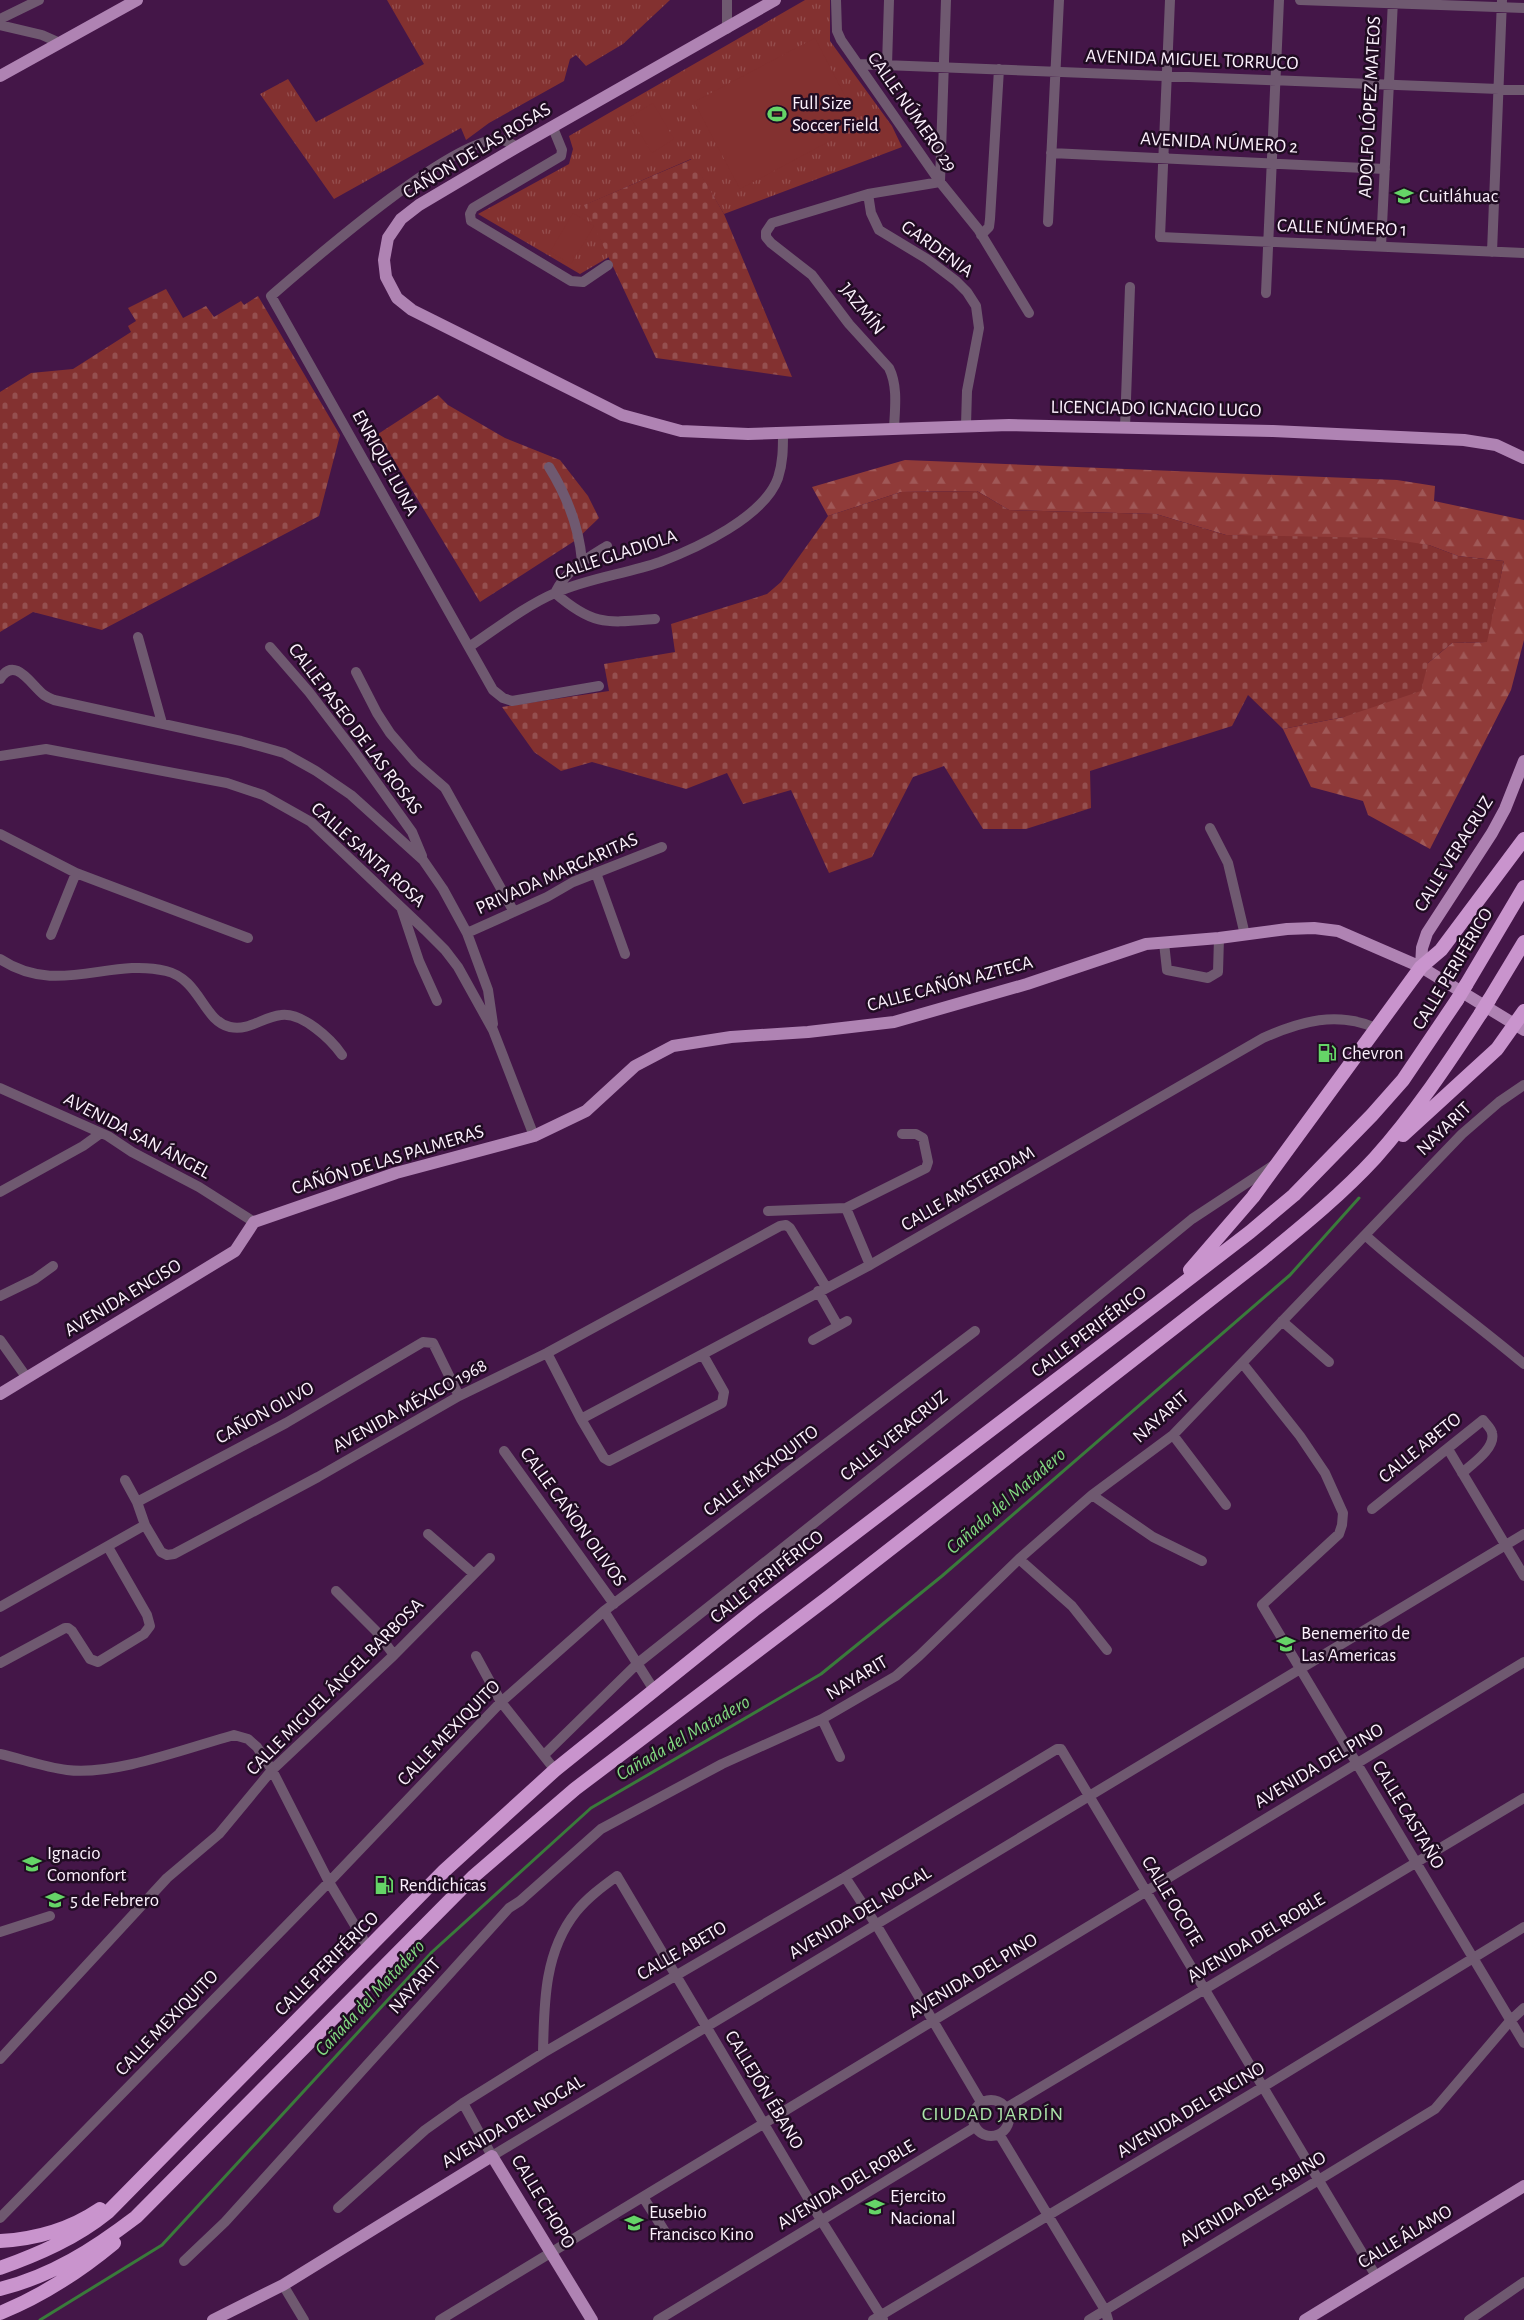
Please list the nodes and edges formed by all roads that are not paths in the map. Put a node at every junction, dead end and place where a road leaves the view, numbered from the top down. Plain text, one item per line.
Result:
1 (39, 0) edge
2 (137, 0) edge
3 (728, 0) edge
4 (775, 0) edge
5 (836, 0) edge
6 (889, 0) edge
7 (946, 0) edge
8 (1059, 0) edge
9 (1170, 0) edge
10 (1280, 0) edge
11 (1300, 0) edge
12 (1393, 2) edge
13 (1502, 4) edge
14 (1524, 8) edge
15 (0, 19) edge
16 (0, 25) edge
17 (727, 29) junction
18 (60, 42) junction
19 (858, 64) junction
20 (887, 65) junction
21 (942, 67) junction
22 (999, 69) junction
23 (1055, 72) junction
24 (0, 76) edge
25 (1166, 76) junction
26 (1275, 80) junction
27 (1388, 86) junction
28 (1498, 90) junction
29 (1524, 90) edge
30 (553, 128) junction
31 (517, 147) junction
32 (1051, 153) junction
33 (1162, 157) junction
34 (1272, 162) junction
35 (1385, 168) junction
36 (940, 182) junction
37 (868, 194) junction
38 (1048, 222) dead end
39 (981, 235) junction
40 (1267, 242) junction
41 (1381, 246) junction
42 (1492, 252) junction
43 (1524, 253) edge
44 (608, 265) dead end
45 (1130, 287) dead end
46 (1266, 294) dead end
47 (1029, 313) dead end
48 (966, 425) junction
49 (1124, 427) junction
50 (894, 428) junction
51 (783, 433) junction
52 (1524, 458) edge
53 (549, 467) dead end
54 (607, 546) dead end
55 (582, 561) junction
56 (555, 593) junction
57 (654, 619) dead end
58 (138, 637) dead end
59 (270, 647) dead end
60 (469, 648) junction
61 (356, 672) dead end
62 (0, 679) edge
63 (599, 686) dead end
64 (162, 724) junction
65 (0, 756) edge
66 (1524, 761) edge
67 (1210, 828) dead end
68 (0, 834) edge
69 (1524, 838) edge
70 (662, 847) dead end
71 (423, 860) junction
72 (76, 873) junction
73 (596, 873) junction
74 (1524, 887) edge
75 (402, 909) junction
76 (514, 912) junction
77 (467, 933) junction
78 (52, 935) dead end
79 (1245, 935) junction
80 (248, 938) dead end
81 (1219, 938) junction
82 (1524, 942) edge
83 (1164, 943) junction
84 (625, 954) dead end
85 (0, 959) edge
86 (1421, 967) junction
87 (437, 1001) dead end
88 (1524, 1011) edge
89 (1376, 1028) junction
90 (1520, 1028) edge
91 (494, 1030) junction
92 (342, 1055) dead end
93 (1524, 1085) edge
94 (0, 1088) edge
95 (101, 1133) junction
96 (902, 1134) dead end
97 (534, 1136) junction
98 (1373, 1159) junction
99 (1279, 1162) junction
100 (0, 1192) edge
101 (846, 1208) junction
102 (768, 1211) dead end
103 (254, 1222) junction
104 (1365, 1235) junction
105 (870, 1265) junction
106 (53, 1266) dead end
107 (822, 1289) junction
108 (0, 1296) edge
109 (1168, 1296) junction
110 (1282, 1321) junction
111 (975, 1331) dead end
112 (0, 1340) edge
113 (813, 1340) dead end
114 (547, 1353) junction
115 (703, 1355) junction
116 (1329, 1362) dead end
117 (1243, 1364) junction
118 (1524, 1364) edge
119 (27, 1378) junction
120 (0, 1394) edge
121 (459, 1396) junction
122 (581, 1419) junction
123 (1173, 1435) junction
124 (1448, 1449) junction
125 (504, 1451) dead end
126 (1462, 1473) junction
127 (125, 1480) dead end
128 (1092, 1495) junction
129 (137, 1502) junction
130 (1226, 1505) dead end
131 (1372, 1509) dead end
132 (145, 1524) junction
133 (428, 1534) dead end
134 (1524, 1534) edge
135 (1505, 1545) junction
136 (108, 1547) junction
137 (490, 1558) dead end
138 (1019, 1559) junction
139 (1202, 1561) dead end
140 (474, 1574) junction
141 (1524, 1576) edge
142 (336, 1591) dead end
143 (614, 1604) junction
144 (0, 1607) edge
145 (604, 1611) junction
146 (1106, 1650) dead end
147 (394, 1655) junction
148 (476, 1656) dead end
149 (1524, 1662) edge
150 (0, 1663) edge
151 (638, 1663) junction
152 (1300, 1669) junction
153 (654, 1690) junction
154 (501, 1702) junction
155 (822, 1719) junction
156 (1062, 1749) joint
157 (0, 1754) edge
158 (544, 1755) junction
159 (840, 1757) dead end
160 (1356, 1763) junction
161 (272, 1770) junction
162 (555, 1770) junction
163 (1088, 1795) junction
164 (1524, 1798) edge
165 (1416, 1863) junction
166 (845, 1877) junction
167 (329, 1882) junction
168 (1145, 1891) junction
169 (50, 1916) dead end
170 (877, 1926) junction
171 (1524, 1927) edge
172 (0, 1932) edge
173 (369, 1948) junction
174 (1474, 1959) junction
175 (675, 1975) junction
176 (1205, 1989) junction
177 (1524, 2008) edge
178 (933, 2020) junction
179 (1510, 2021) junction
180 (707, 2028) junction
181 (1524, 2043) edge
182 (543, 2053) junction
183 (0, 2059) edge
184 (1263, 2087) junction
185 (981, 2102) junction
186 (463, 2103) junction
187 (1006, 2108) junction
188 (764, 2123) junction
189 (975, 2127) junction
190 (999, 2134) junction
191 (164, 2155) junction
192 (492, 2156) junction
193 (1318, 2180) junction
194 (1524, 2186) edge
195 (643, 2197) junction
196 (338, 2208) dead end
197 (1049, 2216) junction
198 (136, 2217) junction
199 (0, 2218) edge
200 (821, 2220) junction
201 (668, 2235) dead end
202 (0, 2241) edge
203 (552, 2252) junction
204 (184, 2261) dead end
205 (0, 2268) edge
206 (1376, 2276) junction
207 (1524, 2282) edge
208 (282, 2285) junction
209 (0, 2289) edge
210 (0, 2313) edge
211 (1107, 2315) edge
212 (879, 2318) edge
213 (213, 2320) edge
214 (304, 2320) edge
215 (440, 2320) edge
216 (592, 2320) edge
217 (658, 2320) edge
218 (1089, 2320) edge
219 (1305, 2320) edge
220 (1469, 2320) edge

1 - 15 street
2 - 18 main road
3 - 17 street
4 - 17 main road, CAÑON DE LAS ROSAS
5 - 19 street, CALLE NÚMERO 29
6 - 20 street
7 - 21 street
8 - 23 street
9 - 25 street
10 - 26 street
11 - 12 street
12 - 13 street
12 - 27 street, ADOLFO LÓPEZ MATEOS
13 - 14 street
13 - 28 street
16 - 18 street
17 - 30 main road, CAÑON DE LAS ROSAS
18 - 24 main road
19 - 20 street, AVENIDA MIGUEL TORRUCO
19 - 36 street, CALLE NÚMERO 29
20 - 21 street, AVENIDA MIGUEL TORRUCO
21 - 22 street, AVENIDA MIGUEL TORRUCO
21 - 36 street
22 - 23 street, AVENIDA MIGUEL TORRUCO
22 - 39 street
23 - 25 street, AVENIDA MIGUEL TORRUCO
23 - 32 street
25 - 26 street, AVENIDA MIGUEL TORRUCO
25 - 33 street
26 - 27 street, AVENIDA MIGUEL TORRUCO
26 - 34 street
27 - 28 street, AVENIDA MIGUEL TORRUCO
27 - 35 street, ADOLFO LÓPEZ MATEOS
28 - 29 street, AVENIDA MIGUEL TORRUCO
28 - 42 street
30 - 31 main road, CAÑON DE LAS ROSAS
30 - 44 street
31 - 51 main road, CAÑON DE LAS ROSAS
31 - 60 street, ENRIQUE LUNA
32 - 33 street, AVENIDA NÚMERO 2
32 - 38 street
33 - 34 street, AVENIDA NÚMERO 2
33 - 40 street, CALLE NÚMERO 1
34 - 35 street, AVENIDA NÚMERO 2
34 - 40 street
35 - 41 street, ADOLFO LÓPEZ MATEOS
36 - 37 street
36 - 39 street, CALLE NÚMERO 29
37 - 48 street, GARDENIA
37 - 50 street, JAZMÍN
39 - 47 street, CALLE NÚMERO 29
40 - 41 street, CALLE NÚMERO 1
40 - 46 street
41 - 42 street, CALLE NÚMERO 1
42 - 43 street, CALLE NÚMERO 1
45 - 49 street
48 - 49 main road, LICENCIADO IGNACIO LUGO
48 - 50 main road, LICENCIADO IGNACIO LUGO
49 - 52 main road, LICENCIADO IGNACIO LUGO
50 - 51 main road, LICENCIADO IGNACIO LUGO
51 - 56 street, CALLE GLADIOLA
53 - 55 street
54 - 55 street
55 - 56 street
56 - 57 street
56 - 60 street, CALLE GLADIOLA
58 - 64 street
59 - 71 street, CALLE PASEO DE LAS ROSAS
60 - 63 street, ENRIQUE LUNA
61 - 76 street
62 - 64 street
64 - 71 street
65 - 75 street, CALLE SANTA ROSA
66 - 86 main road, CALLE VERACRUZ
67 - 79 street
68 - 72 street
69 - 86 highway
70 - 73 street, PRIVADA MARGARITAS
71 - 77 street
72 - 78 street
72 - 80 street
73 - 76 street, PRIVADA MARGARITAS
73 - 84 street
74 - 109 highway, CALLE PERIFÉRICO, bridge
75 - 87 street
75 - 91 street, CALLE SANTA ROSA
76 - 77 street, PRIVADA MARGARITAS
77 - 91 street
79 - 81 main road, CALLE CAÑÓN AZTECA
79 - 86 main road, CALLE CAÑÓN AZTECA
81 - 83 main road, CALLE CAÑÓN AZTECA
81 - 83 street
82 - 98 highway, bridge
83 - 97 main road, CALLE CAÑÓN AZTECA
85 - 92 street
86 - 89 highway
86 - 90 main road, CALLE CAÑÓN AZTECA
88 - 90 highway
89 - 99 highway
89 - 105 street, CALLE AMSTERDAM
90 - 98 highway
91 - 97 street, CALLE SANTA ROSA
93 - 104 street, NAYARIT
94 - 95 street, AVENIDA SAN ÁNGEL
95 - 100 street
95 - 103 street, AVENIDA SAN ÁNGEL
96 - 101 street
97 - 103 main road, CAÑÓN DE LAS PALMERAS
98 - 198 highway
99 - 109 highway
99 - 151 street, CALLE VERACRUZ
101 - 102 street
101 - 105 street
103 - 119 main road, AVENIDA ENCISO
104 - 110 street, NAYARIT
104 - 118 street
105 - 107 street, CALLE AMSTERDAM
106 - 108 street
107 - 113 street, AVENIDA MÉXICO 1968
107 - 114 street, AVENIDA MÉXICO 1968
107 - 115 street, CALLE AMSTERDAM
109 - 153 highway, CALLE PERIFÉRICO
110 - 116 street
110 - 117 street, NAYARIT
111 - 143 street, CALLE MEXIQUITO
112 - 119 street
114 - 121 street, AVENIDA MÉXICO 1968
114 - 122 street
115 - 122 street, CALLE AMSTERDAM
115 - 122 street
117 - 123 street, NAYARIT
117 - 152 street, CALLE CASTAÑO
119 - 120 main road, AVENIDA ENCISO
121 - 129 street, CAÑON OLIVO
121 - 132 street, AVENIDA MÉXICO 1968
123 - 128 street, NAYARIT
123 - 130 street
124 - 126 street
124 - 126 street, CALLE ABETO
124 - 131 street, CALLE ABETO
125 - 143 street, CALLE CAÑON OLIVOS
126 - 135 street
127 - 129 street
128 - 138 street, NAYARIT
128 - 139 street
129 - 132 street
132 - 136 street
133 - 140 street
134 - 135 street, AVENIDA DEL NOGAL
135 - 141 street
135 - 152 street, AVENIDA DEL NOGAL
136 - 144 street
136 - 150 street
137 - 140 street, CALLE MIGUEL ÁNGEL BARBOSA
138 - 146 street
138 - 155 street, NAYARIT
140 - 147 street, CALLE MIGUEL ÁNGEL BARBOSA
142 - 147 street
143 - 145 street, CALLE MEXIQUITO
145 - 151 street, CALLE CAÑON OLIVOS
145 - 154 street, CALLE MEXIQUITO
147 - 161 street, CALLE MIGUEL ÁNGEL BARBOSA
148 - 154 street
149 - 160 street, AVENIDA DEL PINO
151 - 153 street, CALLE CAÑON OLIVOS
151 - 158 street, CALLE VERACRUZ
152 - 160 street, CALLE CASTAÑO
152 - 163 street, AVENIDA DEL NOGAL
153 - 162 highway, CALLE PERIFÉRICO
154 - 158 street
154 - 167 street, CALLE MEXIQUITO
155 - 159 street
155 - 204 street, NAYARIT
156 - 163 street, CALLE OCOTE
156 - 166 street, CALLE ABETO
157 - 161 street
158 - 162 street
160 - 165 street, CALLE CASTAÑO
160 - 168 street, AVENIDA DEL PINO
161 - 167 street
161 - 183 street, CALLE MIGUEL ÁNGEL BARBOSA
162 - 173 highway, CALLE PERIFÉRICO
163 - 168 street, CALLE OCOTE
163 - 170 street, AVENIDA DEL NOGAL
164 - 165 street, AVENIDA DEL ROBLE
165 - 174 street, CALLE CASTAÑO
165 - 176 street, AVENIDA DEL ROBLE
166 - 170 street
166 - 175 street, CALLE ABETO
167 - 173 street
167 - 199 street, CALLE MEXIQUITO
168 - 176 street, CALLE OCOTE
168 - 178 street, AVENIDA DEL PINO
169 - 172 street
170 - 178 street
170 - 180 street, AVENIDA DEL NOGAL
171 - 174 street, AVENIDA DEL ENCINO
173 - 191 highway, CALLE PERIFÉRICO
174 - 179 street, CALLE CASTAÑO
174 - 184 street, AVENIDA DEL ENCINO
175 - 180 street, CALLEJÓN ÉBANO
175 - 182 street, CALLE ABETO
175 - 182 street, CALLEJÓN ÉBANO
176 - 184 street, CALLE OCOTE
176 - 187 street, AVENIDA DEL ROBLE
177 - 179 street, AVENIDA DEL SABINO
178 - 185 street
178 - 188 street, AVENIDA DEL PINO
179 - 181 street, CALLE CASTAÑO
179 - 193 street, AVENIDA DEL SABINO
180 - 188 street, CALLEJÓN ÉBANO
180 - 192 street, AVENIDA DEL NOGAL
182 - 186 street, CALLE ABETO
184 - 193 street, CALLE OCOTE
184 - 197 street, AVENIDA DEL ENCINO
185 - 187 street
185 - 189 street
186 - 192 street, CALLE CHOPO
186 - 196 street, CALLE ABETO
187 - 190 street
188 - 195 street, AVENIDA DEL PINO
188 - 200 street, CALLEJÓN ÉBANO
189 - 190 street
189 - 200 street, AVENIDA DEL ROBLE
190 - 197 street
191 - 202 highway
191 - 205 highway, CALLE PERIFÉRICO
192 - 203 main road, CALLE CHOPO
192 - 208 main road, AVENIDA DEL NOGAL
193 - 206 street, CALLE OCOTE
193 - 211 street, AVENIDA DEL SABINO
194 - 206 main road, CALLE ÁLAMO
195 - 201 street
195 - 203 street, AVENIDA DEL PINO
197 - 211 street
197 - 212 street, AVENIDA DEL ENCINO
198 - 209 highway
198 - 210 highway
200 - 212 street, CALLEJÓN ÉBANO
200 - 217 street, AVENIDA DEL ROBLE
203 - 215 street, AVENIDA DEL PINO
203 - 216 main road, CALLE CHOPO
206 - 219 main road, CALLE ÁLAMO
207 - 220 street
208 - 213 main road, AVENIDA DEL NOGAL
208 - 214 street
211 - 218 street, AVENIDA DEL SABINO

